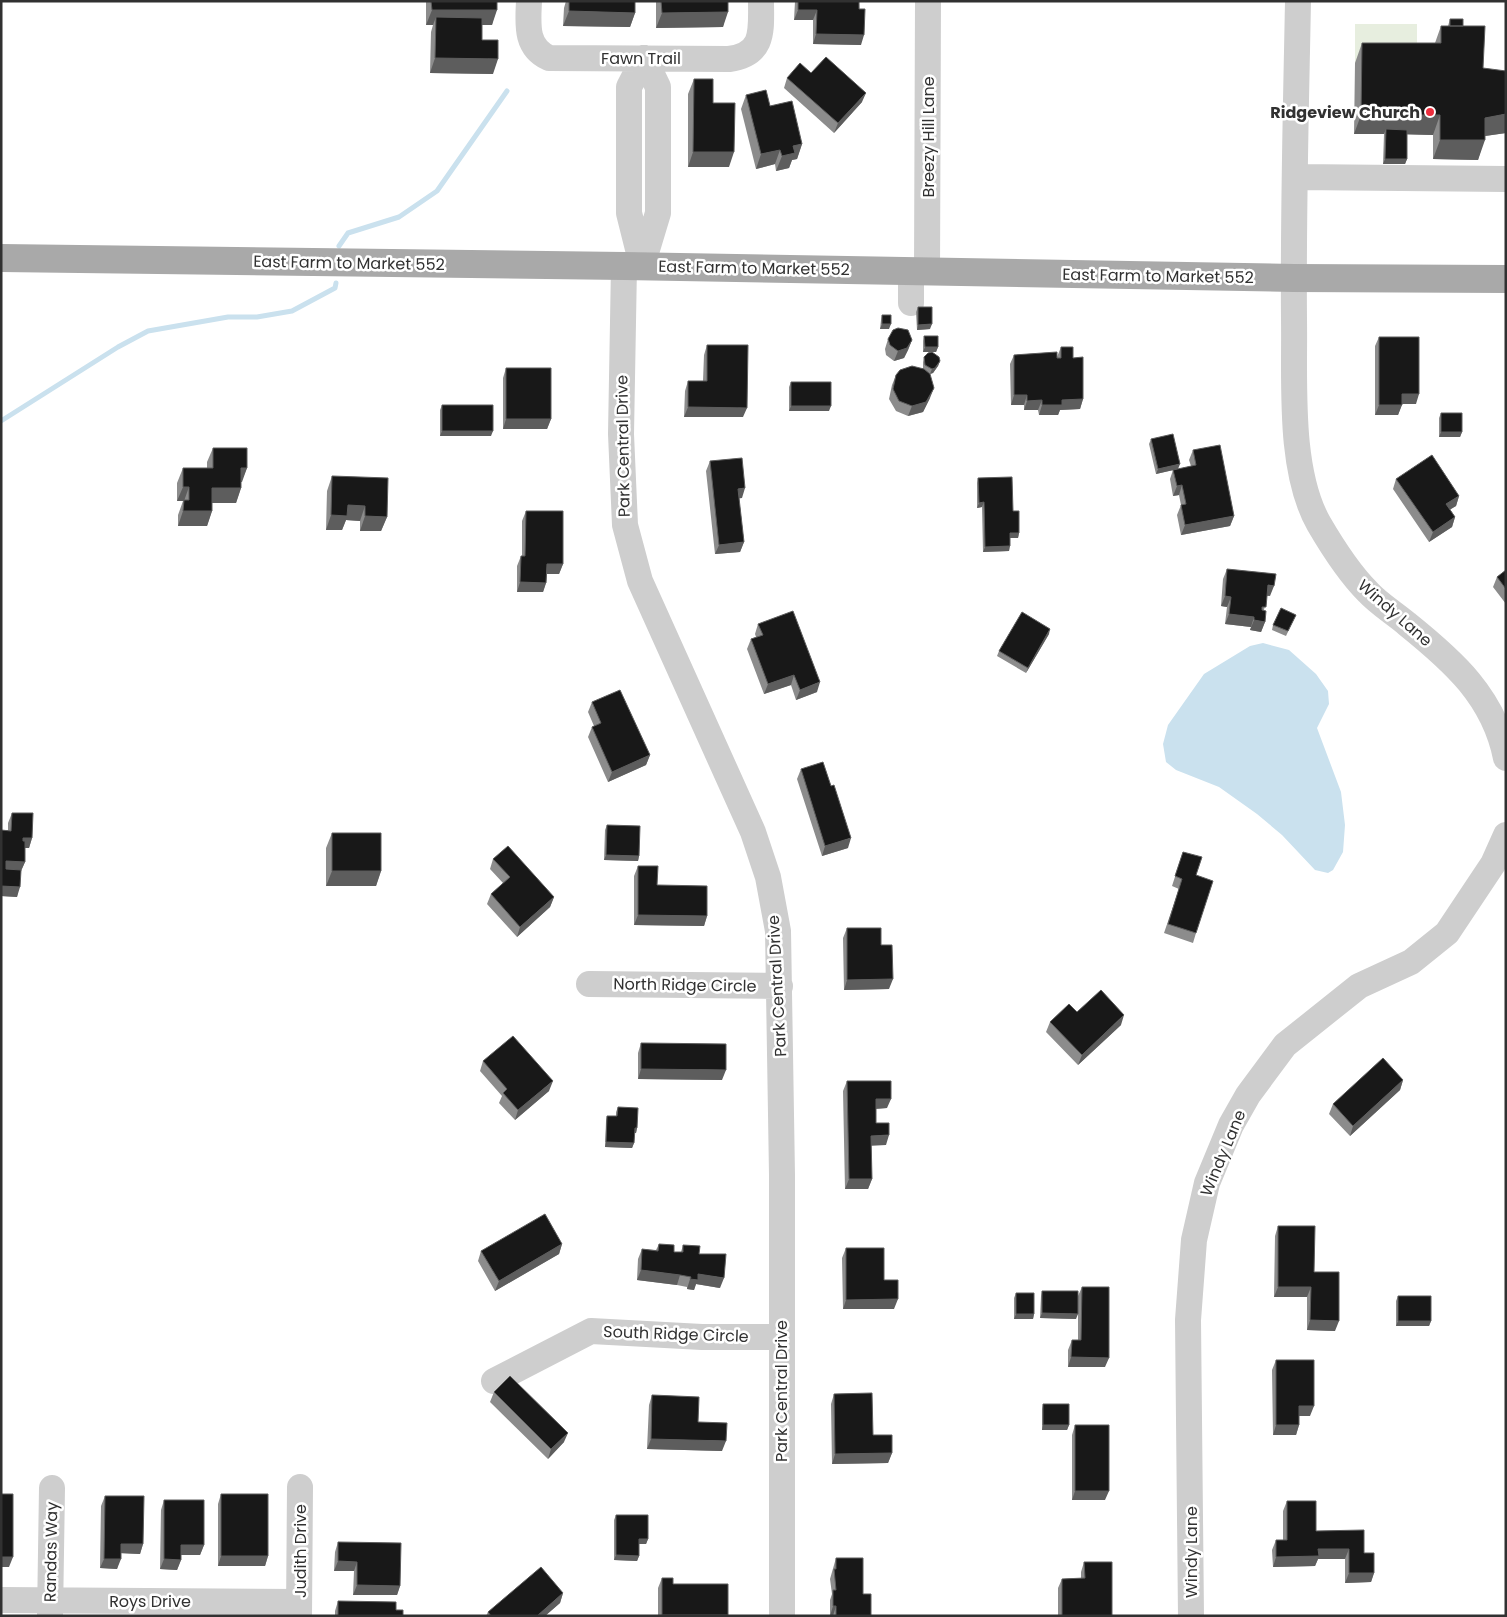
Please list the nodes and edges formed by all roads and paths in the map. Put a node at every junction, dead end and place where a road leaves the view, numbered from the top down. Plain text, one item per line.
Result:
1 (528, 1) edge
2 (761, 1) edge
3 (928, 1) edge
4 (1298, 1) edge
5 (644, 58) junction
6 (1296, 177) junction
7 (1506, 178) edge
8 (1, 258) edge
9 (633, 266) junction
10 (919, 272) junction
11 (1294, 278) junction
12 (1506, 279) edge
13 (911, 303) dead end
14 (1506, 758) edge
15 (1506, 835) edge
16 (589, 984) dead end
17 (780, 986) junction
18 (781, 1337) junction
19 (494, 1381) dead end
20 (300, 1487) dead end
21 (52, 1488) dead end
22 (1, 1600) edge
23 (50, 1608) edge
24 (299, 1609) edge
25 (782, 1616) edge
26 (1191, 1616) edge

1 - 5 street, Fawn Trail
2 - 5 street, Fawn Trail
3 - 10 street, Breezy Hill Lane
4 - 6 street, Windy Lane
5 - 9 street, Park Central Drive
6 - 7 street
6 - 11 street, Windy Lane
8 - 9 main road, East Farm to Market 552
9 - 10 main road, East Farm to Market 552
9 - 17 street, Park Central Drive
10 - 11 main road, East Farm to Market 552
10 - 13 street, Breezy Hill Lane
11 - 12 main road, East Farm to Market 552
11 - 14 street, Windy Lane
15 - 26 street, Windy Lane
16 - 17 street, North Ridge Circle
17 - 18 street, Park Central Drive
18 - 19 street, South Ridge Circle
18 - 25 street, Park Central Drive
20 - 24 street, Judith Drive
21 - 23 street, Randas Way
22 - 23 street, Roys Drive
23 - 24 street, Roys Drive

